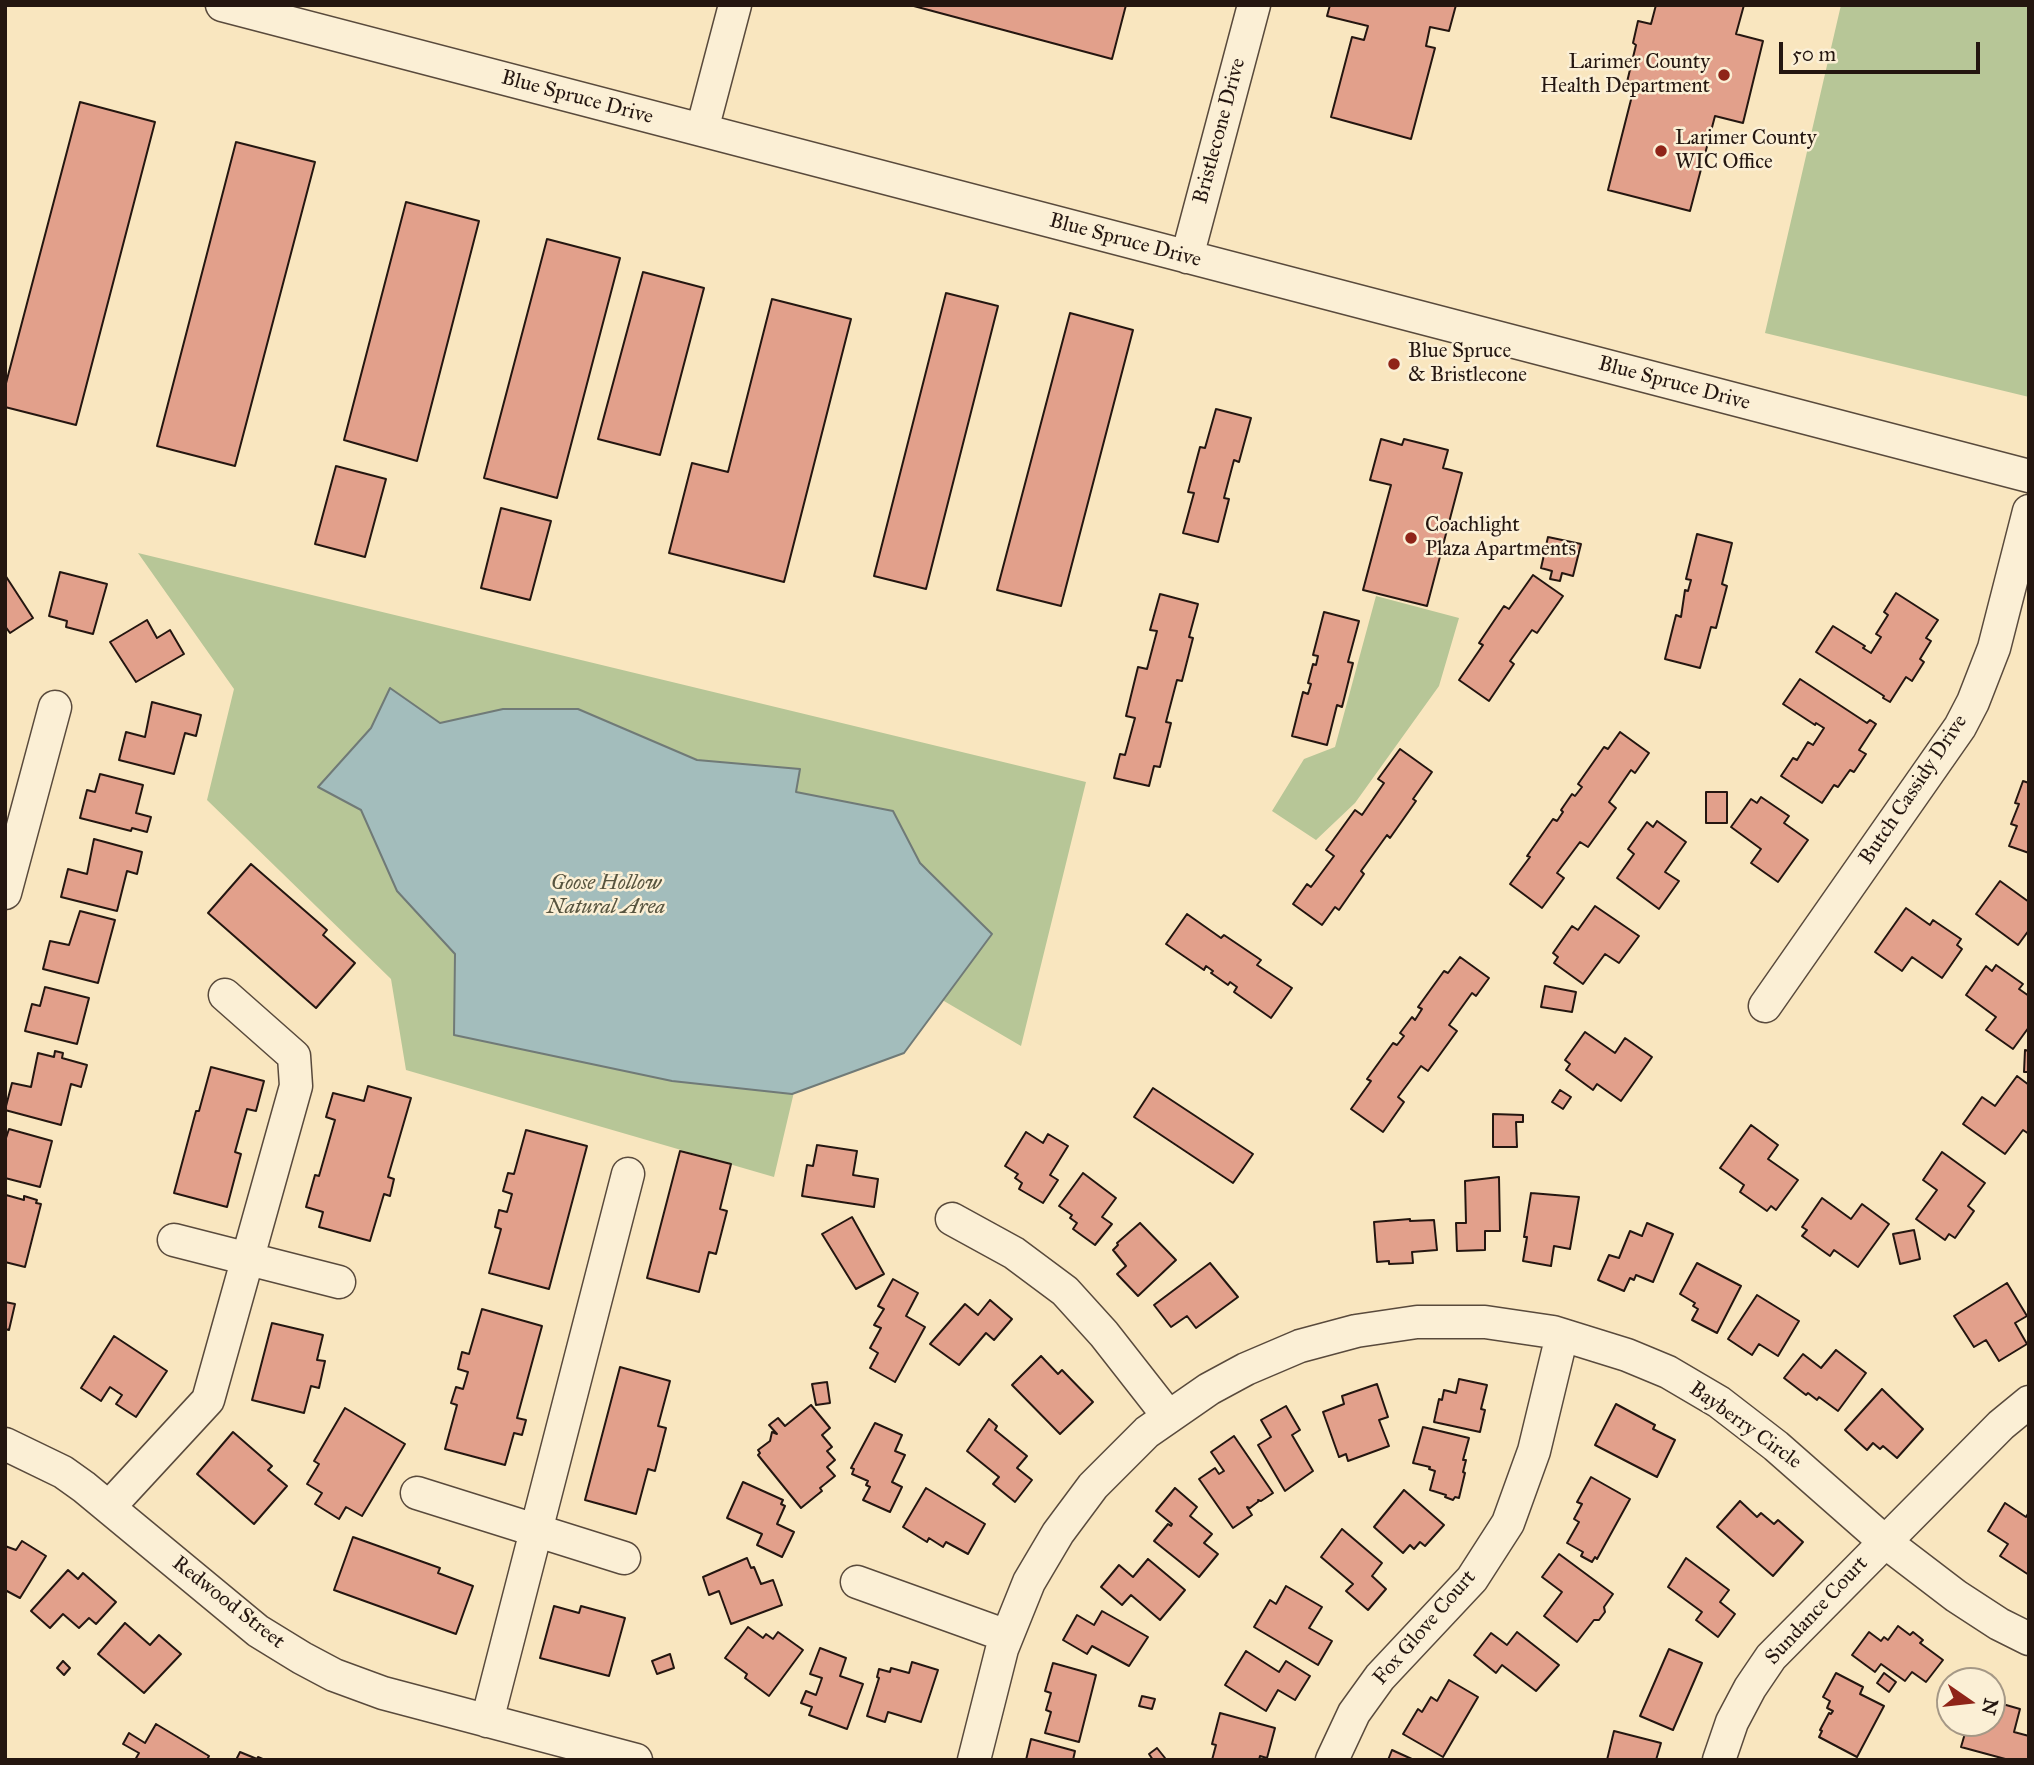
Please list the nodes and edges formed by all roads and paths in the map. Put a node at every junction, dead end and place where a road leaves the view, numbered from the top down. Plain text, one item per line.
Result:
1 (222, 5) edge
2 (735, 5) edge
3 (1254, 5) edge
4 (702, 130) junction
5 (1187, 257) junction
6 (2029, 476) edge
7 (2029, 511) edge
8 (55, 707) dead end
9 (5, 893) edge
10 (225, 995) dead end
11 (1765, 1006) dead end
12 (628, 1174) dead end
13 (951, 1219) dead end
14 (174, 1240) dead end
15 (248, 1258) junction
16 (339, 1282) dead end
17 (1562, 1335) junction
18 (2029, 1402) edge
19 (1169, 1417) junction
20 (5, 1444) edge
21 (417, 1493) dead end
22 (110, 1506) junction
23 (536, 1530) junction
24 (1884, 1541) junction
25 (624, 1558) dead end
26 (857, 1582) dead end
27 (1007, 1636) junction
28 (2029, 1639) edge
29 (487, 1721) junction
30 (636, 1760) edge
31 (974, 1760) edge
32 (1332, 1760) edge
33 (1719, 1760) edge

1 - 4 street, Blue Spruce Drive
2 - 4 street
3 - 5 street, Bristlecone Drive
4 - 5 street, Blue Spruce Drive
5 - 6 street, Blue Spruce Drive
7 - 11 street, Butch Cassidy Drive
8 - 9 street
10 - 15 street
12 - 23 street
13 - 19 street
14 - 15 street
15 - 16 street
15 - 22 street
17 - 19 street, Bayberry Circle
17 - 24 street, Bayberry Circle
17 - 32 street, Fox Glove Court
18 - 24 street, Sundance Court
19 - 27 street, Bayberry Circle
20 - 22 street, Redwood Street
21 - 23 street
22 - 29 street, Redwood Street
23 - 25 street
23 - 29 street
24 - 28 street, Bayberry Circle
24 - 33 street, Sundance Court
26 - 27 street
27 - 31 street, Bayberry Circle
29 - 30 street, Redwood Street

